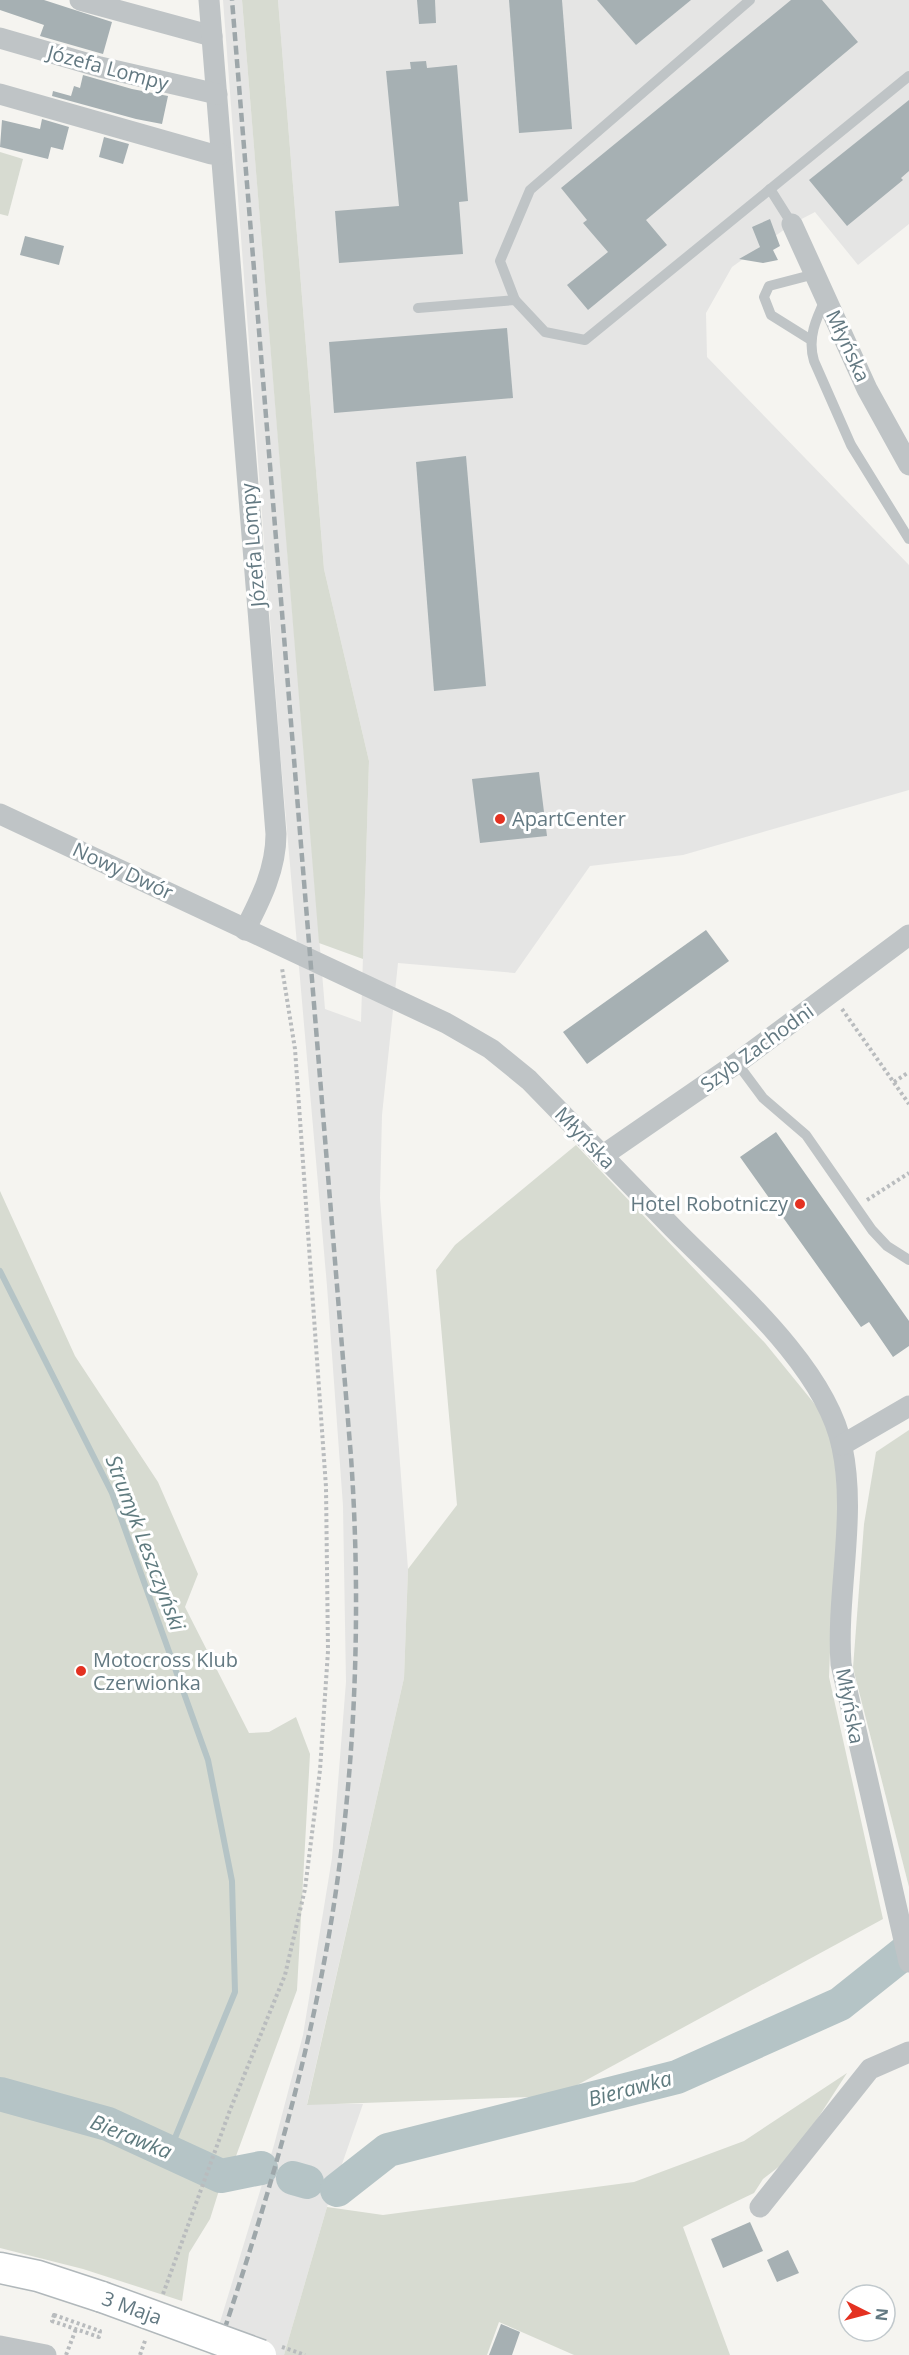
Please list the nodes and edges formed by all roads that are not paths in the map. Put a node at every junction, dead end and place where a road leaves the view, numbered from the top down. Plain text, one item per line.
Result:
1 (80, 0) edge
2 (209, 0) edge
3 (750, 0) edge
4 (212, 36) junction
5 (0, 38) edge
6 (909, 76) edge
7 (0, 94) edge
8 (217, 94) junction
9 (221, 154) junction
10 (770, 189) junction
11 (792, 224) joint
12 (815, 274) junction
13 (826, 297) junction
14 (514, 300) junction
15 (418, 308) dead end
16 (811, 340) junction
17 (909, 465) edge
18 (909, 539) edge
19 (0, 814) edge
20 (245, 930) junction
21 (909, 935) edge
22 (737, 1063) junction
23 (602, 1156) junction
24 (909, 1260) edge
25 (909, 1406) edge
26 (842, 1445) junction
27 (909, 1962) edge
28 (909, 2052) edge
29 (760, 2207) dead end
30 (0, 2268) edge
31 (0, 2346) edge
32 (46, 2355) edge
33 (261, 2355) edge

1 - 4 street
2 - 4 street, Józefa Lompy
3 - 14 lane
4 - 8 street, Józefa Lompy
5 - 8 street, Józefa Lompy
6 - 10 lane
7 - 9 street
8 - 9 street, Józefa Lompy
9 - 20 street, Józefa Lompy
10 - 11 lane
10 - 14 lane
11 - 12 street, Młyńska
12 - 13 street, Młyńska
12 - 16 lane
13 - 16 lane
13 - 17 street, Młyńska
14 - 15 lane
16 - 18 lane
19 - 20 street, Nowy Dwór
20 - 23 street, Młyńska
21 - 22 street, Szyb Zachodni
22 - 23 street, Szyb Zachodni
22 - 24 lane
23 - 26 street, Młyńska
25 - 26 street
26 - 27 street, Młyńska
28 - 29 street
30 - 33 main road, 3 Maja, bridge
31 - 32 street

